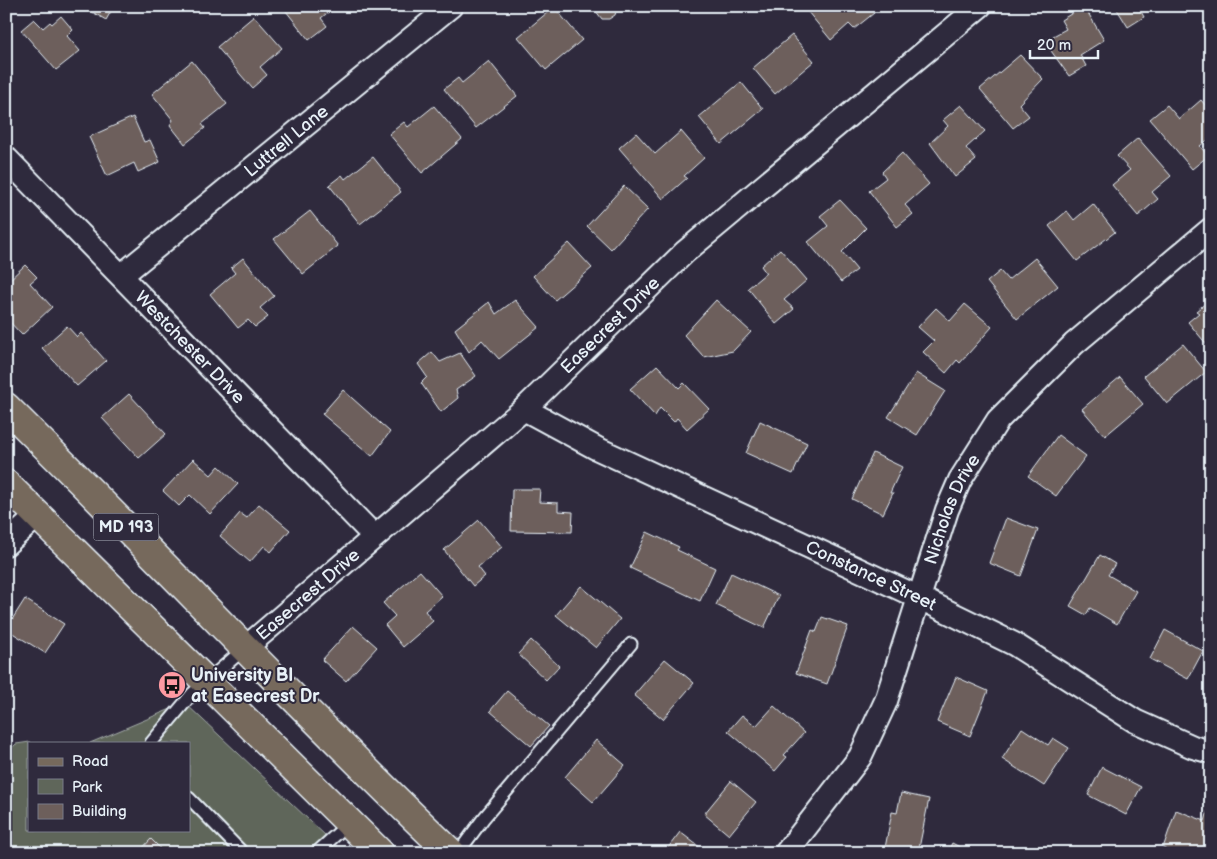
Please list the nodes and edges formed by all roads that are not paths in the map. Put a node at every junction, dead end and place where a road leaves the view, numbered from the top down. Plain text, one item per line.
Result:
1 (451, 6) edge
2 (980, 6) edge
3 (6, 158) edge
4 (1211, 229) edge
5 (122, 275) junction
6 (6, 407) edge
7 (524, 409) junction
8 (6, 484) edge
9 (37, 516) junction
10 (374, 536) junction
11 (6, 544) edge
12 (920, 598) junction
13 (632, 644) dead end
14 (244, 649) junction
15 (207, 681) junction
16 (152, 742) edge
17 (1211, 752) edge
18 (190, 799) edge
19 (350, 822) junction
20 (243, 853) edge
21 (316, 853) edge
22 (380, 853) edge
23 (451, 853) edge
24 (458, 853) edge
25 (786, 853) edge

1 - 5 street, Luttrell Lane
2 - 7 street, Easecrest Drive
3 - 5 street, Westchester Drive
4 - 12 street, Nicholas Drive
5 - 10 street, Westchester Drive
6 - 14 main road, MD 193
7 - 10 street, Easecrest Drive
7 - 12 street, Constance Street
8 - 9 main road, MD 193
9 - 11 street
9 - 15 main road, MD 193
10 - 14 street, Easecrest Drive
12 - 17 street, Constance Street
12 - 25 street, Nicholas Drive
13 - 24 lane
14 - 15 lane
14 - 23 main road, MD 193
15 - 16 lane
15 - 19 main road, MD 193
18 - 20 lane
19 - 21 lane
19 - 22 main road, MD 193

